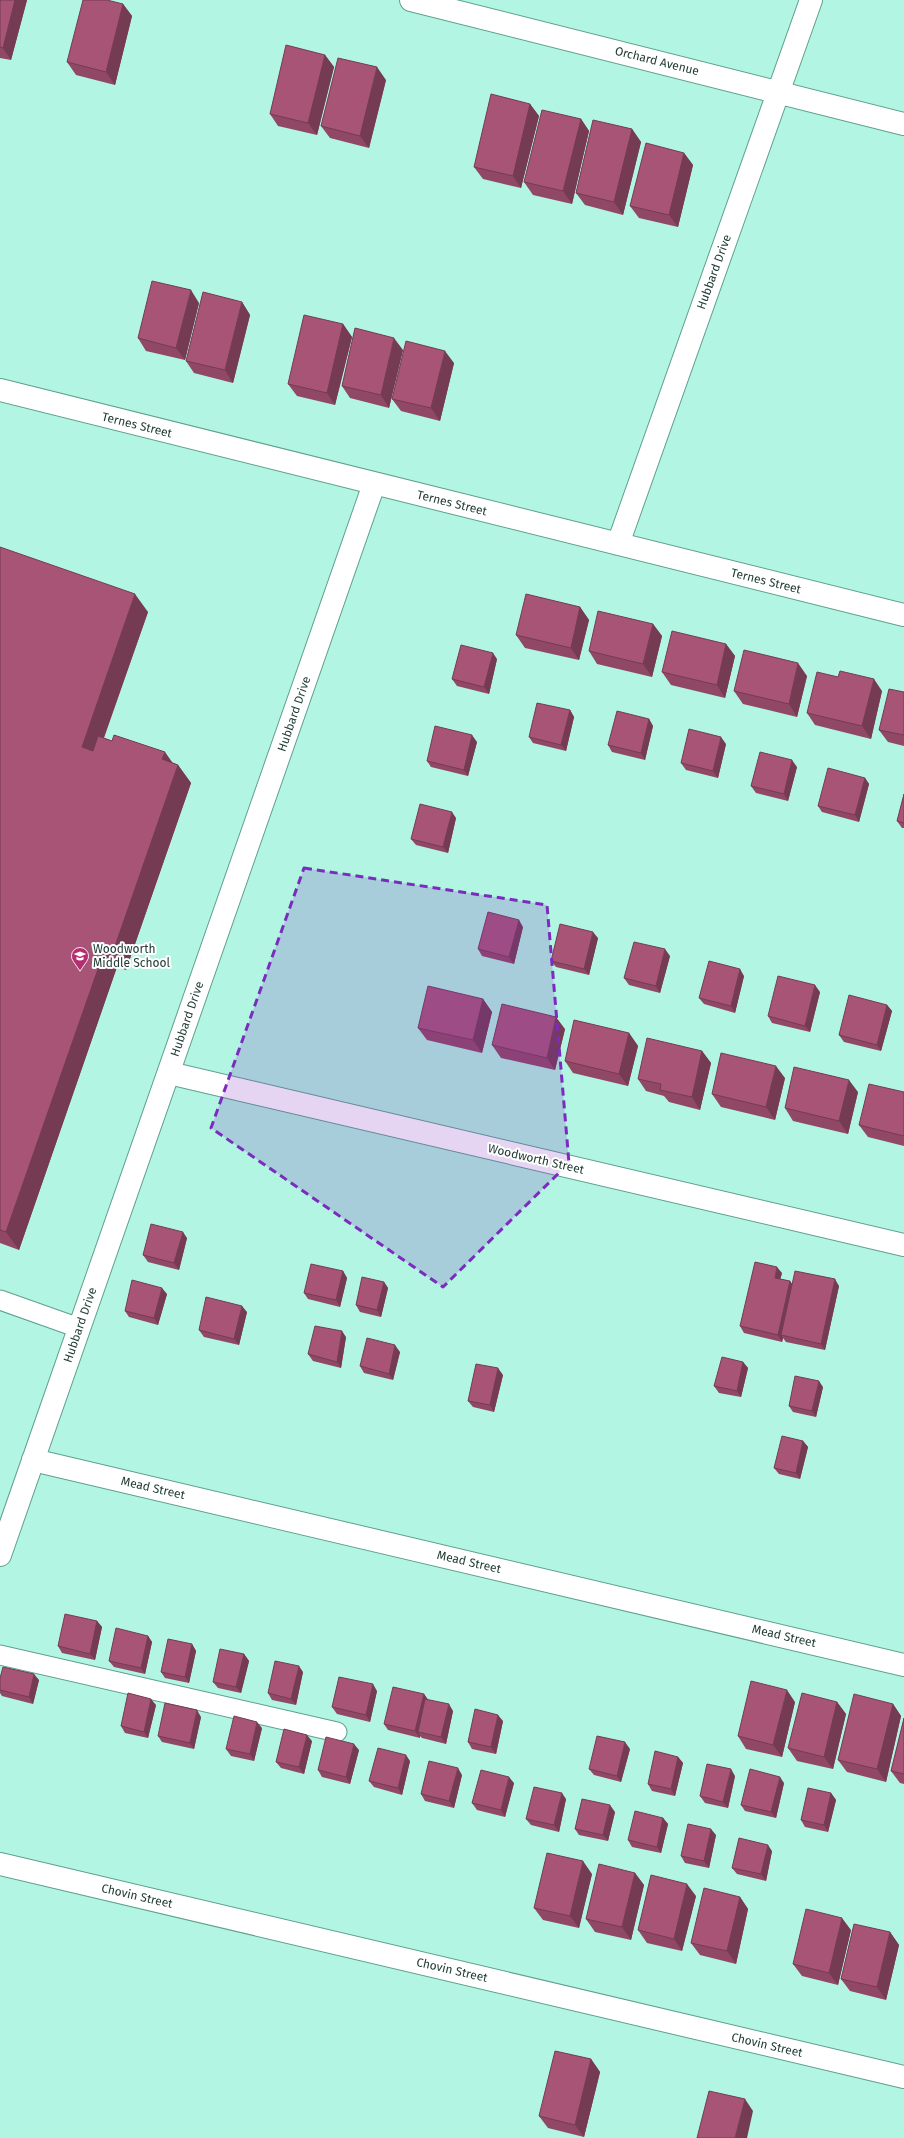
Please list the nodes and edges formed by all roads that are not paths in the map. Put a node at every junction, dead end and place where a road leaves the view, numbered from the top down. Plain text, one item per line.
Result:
1 (411, 0) edge
2 (811, 0) edge
3 (777, 92) junction
4 (904, 124) edge
5 (0, 390) edge
6 (374, 484) junction
7 (618, 544) junction
8 (904, 614) edge
9 (169, 1073) junction
10 (904, 1245) edge
11 (0, 1300) edge
12 (79, 1328) junction
13 (33, 1460) junction
14 (0, 1555) edge
15 (0, 1656) edge
16 (904, 1665) edge
17 (337, 1732) dead end
18 (0, 1864) edge
19 (904, 2077) edge

1 - 3 street, Orchard Avenue
2 - 3 street, Hubbard Drive
3 - 4 street, Orchard Avenue
3 - 7 street, Hubbard Drive
5 - 6 street, Ternes Street
6 - 7 street, Ternes Street
6 - 9 street, Hubbard Drive
7 - 8 street, Ternes Street
9 - 10 street, Woodworth Street
9 - 12 street, Hubbard Drive
11 - 12 lane
12 - 13 street, Hubbard Drive
13 - 14 street, Hubbard Drive
13 - 16 street, Mead Street
15 - 17 lane
18 - 19 street, Chovin Street

